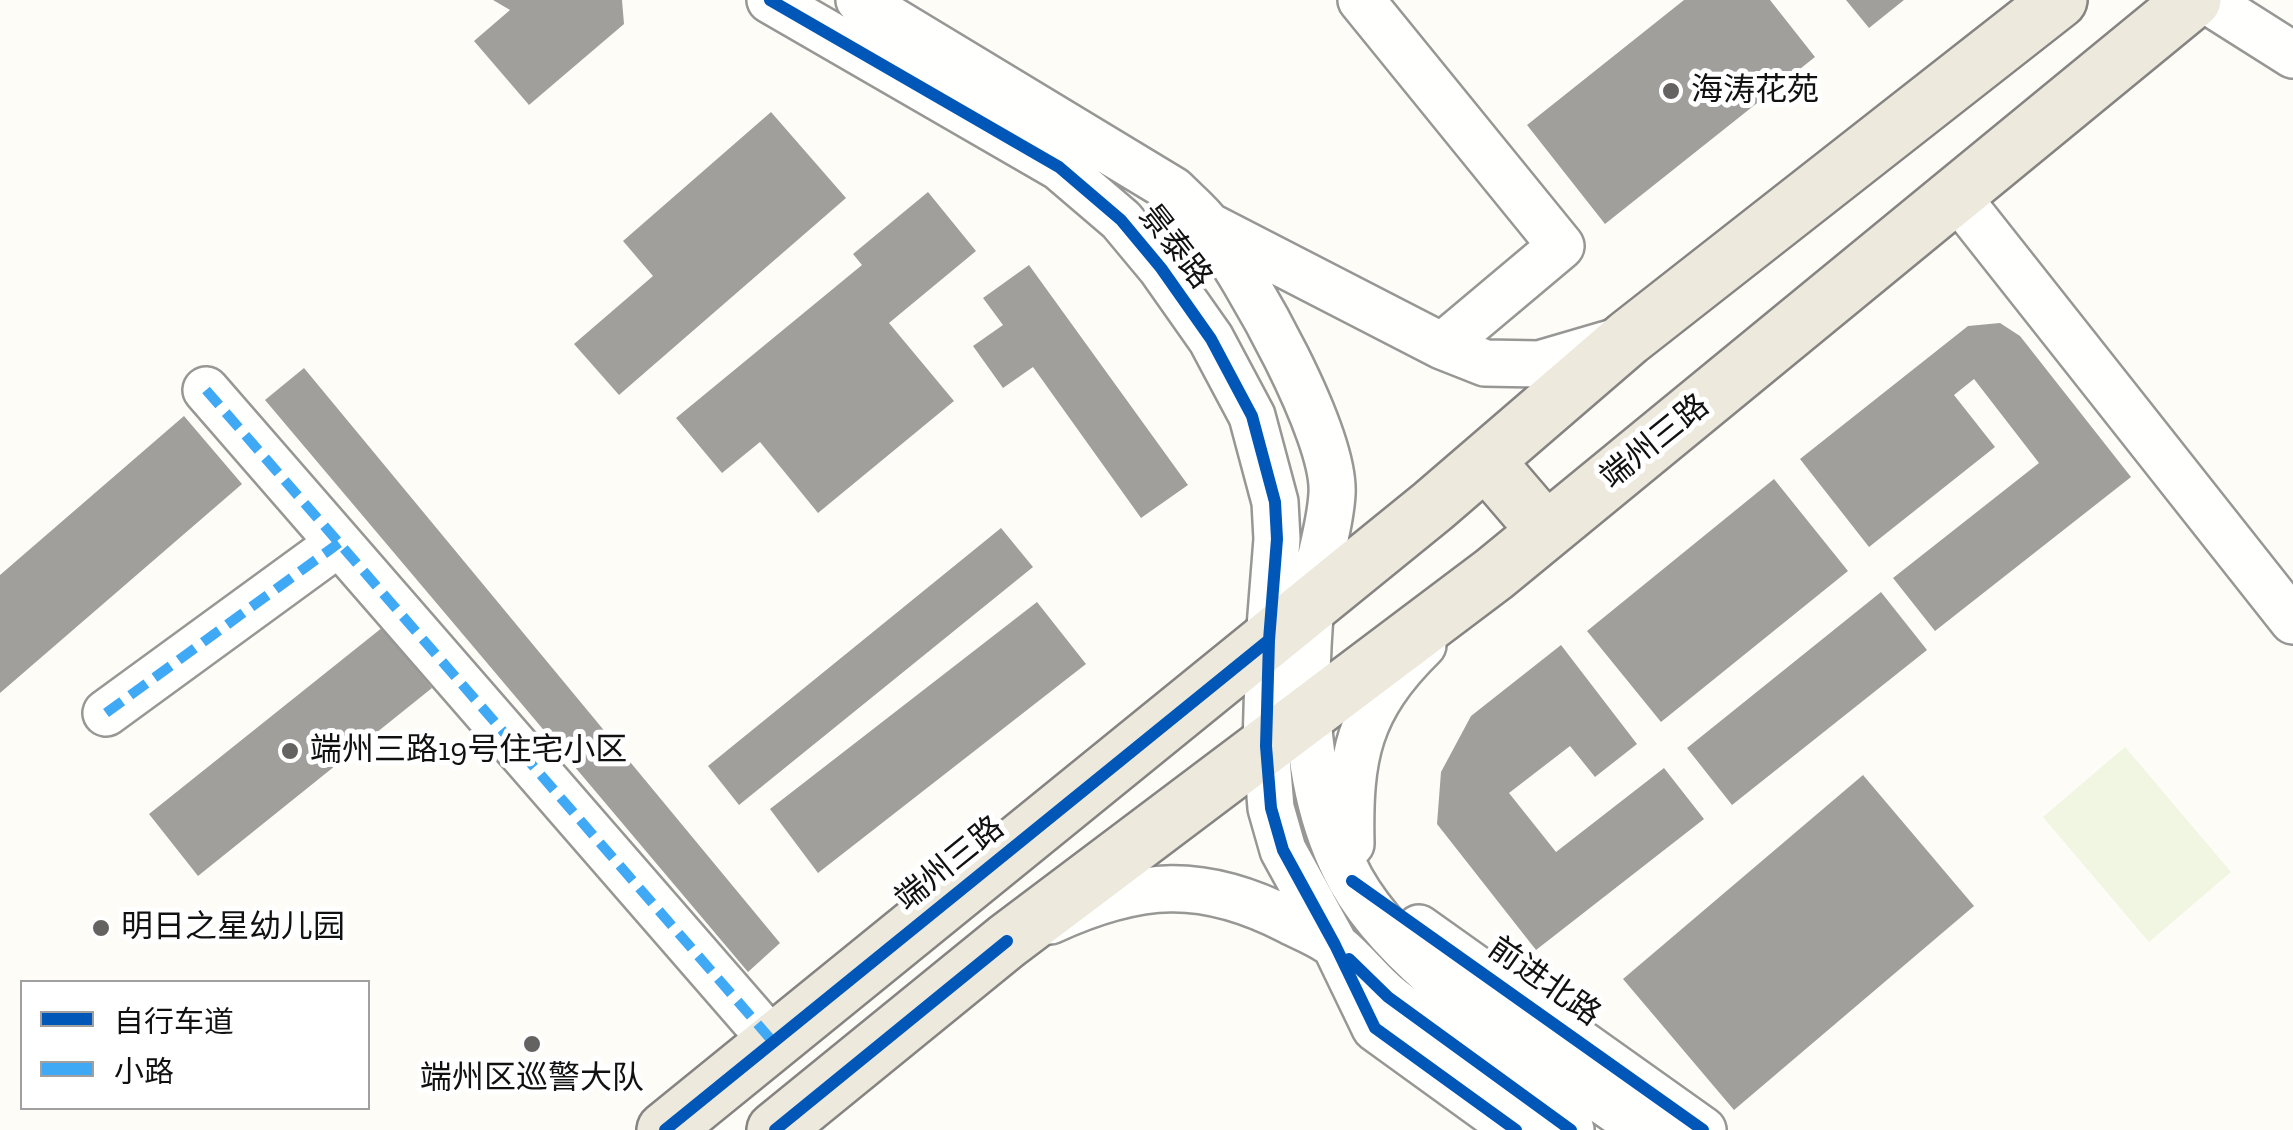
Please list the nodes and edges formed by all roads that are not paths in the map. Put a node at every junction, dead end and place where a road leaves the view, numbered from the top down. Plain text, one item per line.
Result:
1 (770, 0) edge
2 (860, 0) edge
3 (1361, 0) edge
4 (2059, 0) edge
5 (2193, 0) edge
6 (2206, 0) edge
7 (2293, 54) edge
8 (1956, 195) junction
9 (1209, 226) junction
10 (1628, 338) junction
11 (1442, 346) junction
12 (206, 390) dead end
13 (1486, 461) junction
14 (1546, 532) junction
15 (339, 543) junction
16 (1494, 574) junction
17 (1311, 606) junction
18 (2293, 621) edge
19 (1269, 640) junction
20 (106, 712) dead end
21 (1309, 713) junction
22 (1266, 746) junction
23 (1352, 881) junction
24 (1007, 941) junction
25 (1335, 944) junction
26 (774, 1042) junction
27 (664, 1130) edge
28 (775, 1130) edge
29 (1516, 1130) edge
30 (1571, 1130) edge
31 (1644, 1130) edge
32 (1702, 1130) edge

1 - 19 street, 景泰路
2 - 9 street
3 - 11 street
4 - 10 main road, 端州三路
5 - 8 main road, 端州三路
6 - 7 street
8 - 14 main road, 端州三路
8 - 18 street
9 - 11 street
9 - 17 street, 前进北路
10 - 11 street
10 - 13 main road, 端州三路
12 - 15 street
13 - 14 main road
13 - 17 main road, 端州三路
14 - 16 main road, 端州三路
15 - 20 street
15 - 26 street
16 - 21 main road, 端州三路
16 - 23 street
17 - 19 main road, 端州三路
17 - 21 street, 前进北路
19 - 22 street
19 - 26 main road, 端州三路
21 - 22 main road, 端州三路
21 - 23 street, 前进北路
22 - 24 main road, 端州三路
22 - 25 street
23 - 31 street, 前进北路
23 - 32 street, 前进北路
24 - 25 street
24 - 28 main road, 端州三路
25 - 29 street
25 - 30 street
26 - 27 main road, 端州三路

